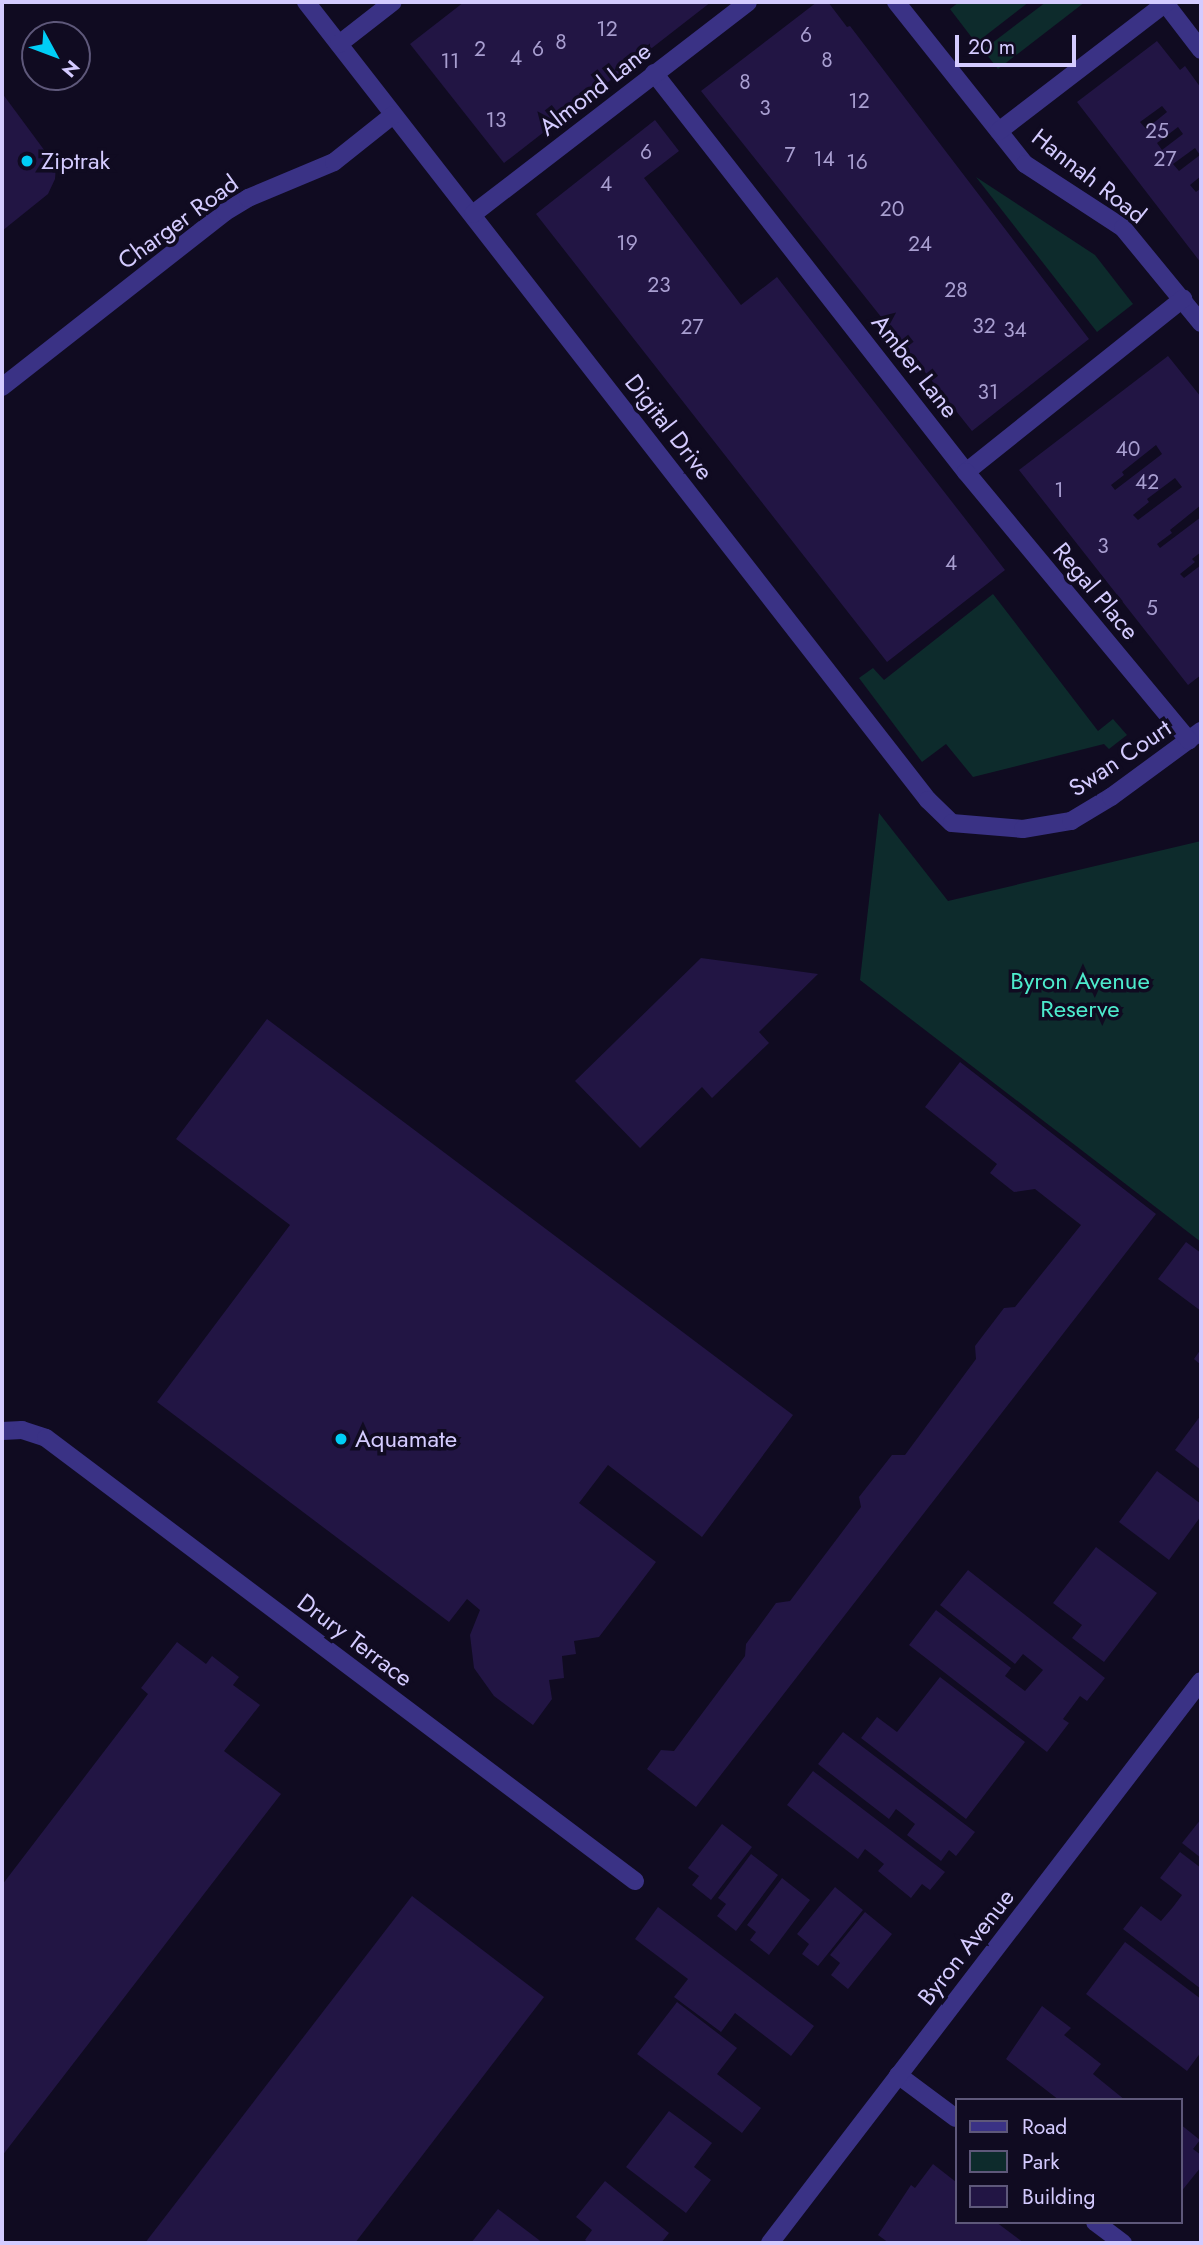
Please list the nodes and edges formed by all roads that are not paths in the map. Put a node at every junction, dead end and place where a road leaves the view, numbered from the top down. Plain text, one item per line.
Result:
1 (306, 2) edge
2 (393, 2) edge
3 (748, 2) edge
4 (896, 2) edge
5 (1166, 2) edge
6 (339, 44) junction
7 (1201, 50) edge
8 (654, 73) junction
9 (393, 114) junction
10 (999, 131) junction
11 (472, 214) junction
12 (1183, 299) junction
13 (1201, 323) edge
14 (2, 387) edge
15 (966, 472) junction
16 (1195, 736) edge
17 (1023, 829) joint
18 (2, 1431) edge
19 (1201, 1681) edge
20 (635, 1881) dead end
21 (898, 2075) junction
22 (954, 2117) edge
23 (1098, 2224) edge
24 (770, 2243) edge
25 (1123, 2243) edge

1 - 6 street, Digital Drive
2 - 6 street
3 - 8 street, Almond Lane
4 - 10 street, Hannah Road
5 - 7 street
5 - 10 street
6 - 9 street, Digital Drive
8 - 11 street, Almond Lane
8 - 15 street, Amber Lane
9 - 11 street, Digital Drive
9 - 14 street, Charger Road
10 - 12 street, Hannah Road
11 - 17 street, Digital Drive
12 - 13 street, Hannah Road
12 - 15 street
15 - 16 street, Regal Place
16 - 17 street, Swan Court
18 - 20 street, Drury Terrace
19 - 21 street, Byron Avenue
21 - 22 street
21 - 24 street, Byron Avenue
23 - 25 street

